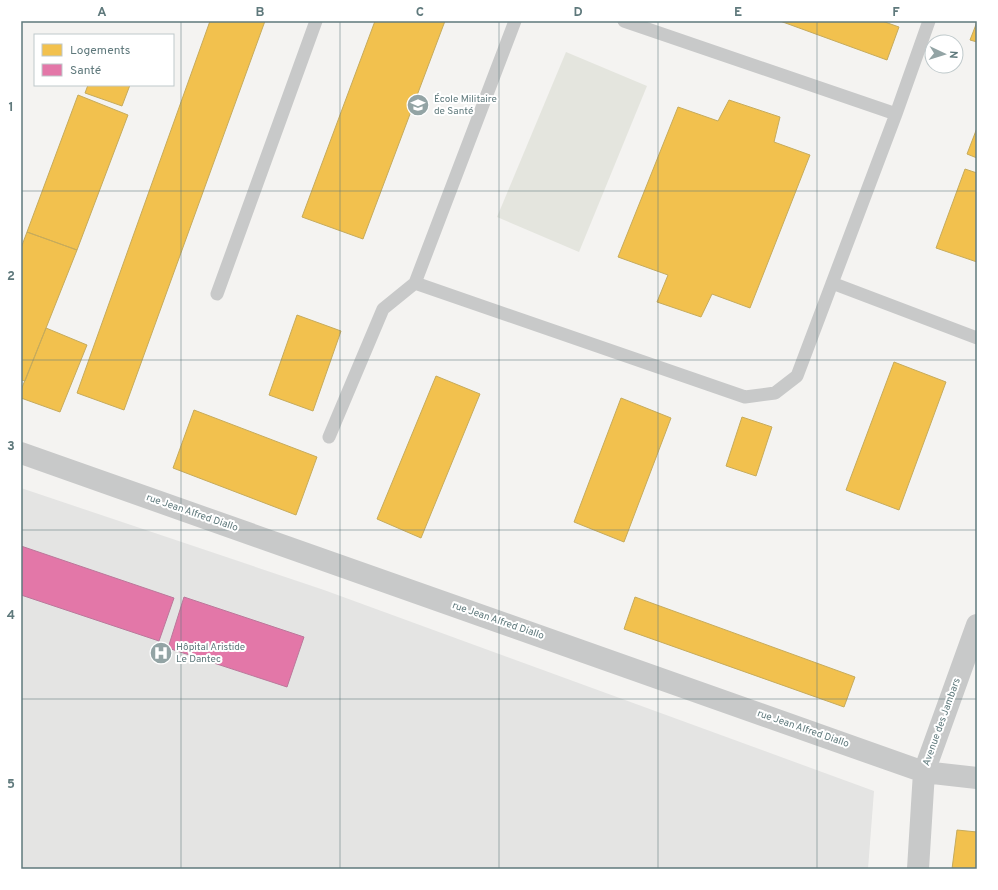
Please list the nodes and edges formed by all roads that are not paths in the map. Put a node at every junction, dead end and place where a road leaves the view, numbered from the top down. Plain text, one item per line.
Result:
1 (316, 21) edge
2 (515, 21) edge
3 (624, 21) edge
4 (929, 21) edge
5 (896, 114) junction
6 (415, 283) junction
7 (832, 283) junction
8 (217, 294) dead end
9 (977, 338) edge
10 (329, 437) dead end
11 (21, 453) edge
12 (977, 625) edge
13 (924, 772) junction
14 (977, 778) edge
15 (918, 869) edge

1 - 8 lane
2 - 6 lane
3 - 5 lane
4 - 5 lane
5 - 7 lane
6 - 7 lane
6 - 10 lane
7 - 9 lane
11 - 13 street, rue Jean Alfred Diallo
12 - 13 street, Avenue des Jambars
13 - 14 street, rue Jean Alfred Diallo
13 - 15 street, Avenue des Jambars

